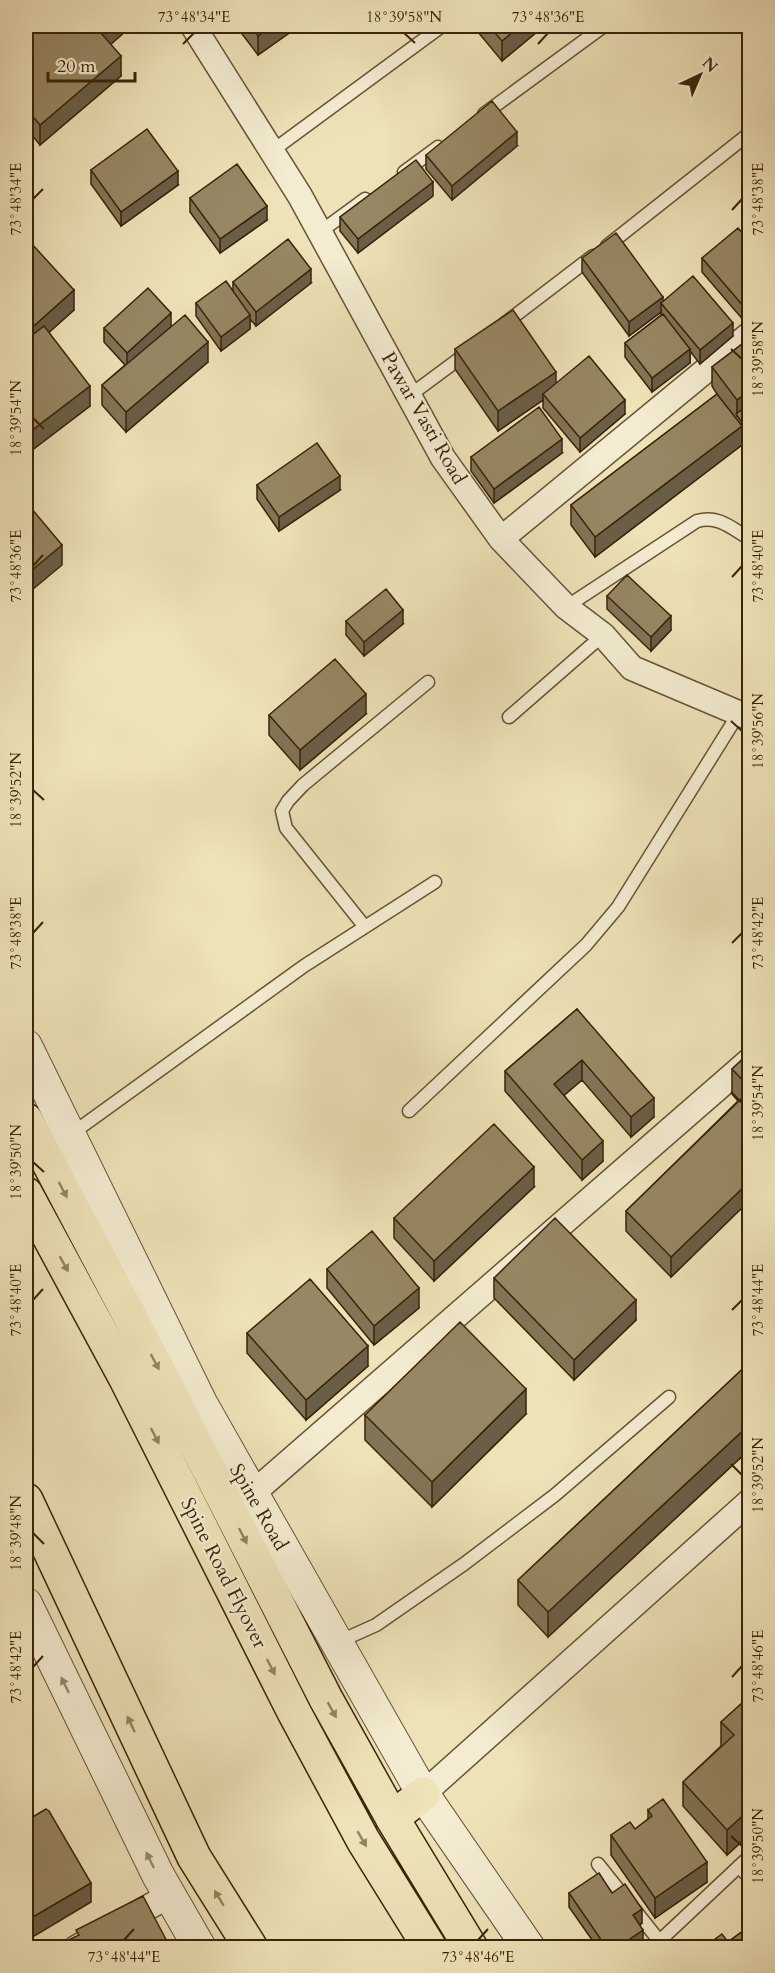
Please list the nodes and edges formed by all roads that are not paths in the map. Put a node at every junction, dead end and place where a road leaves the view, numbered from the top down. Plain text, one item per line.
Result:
1 (193, 26) edge
2 (442, 26) edge
3 (604, 26) edge
4 (473, 122) edge
5 (750, 133) edge
6 (444, 143) edge
7 (272, 151) junction
8 (396, 177) edge
9 (377, 191) edge
10 (320, 232) junction
11 (493, 332) edge
12 (750, 334) edge
13 (475, 347) edge
14 (409, 396) junction
15 (501, 539) junction
16 (750, 539) edge
17 (566, 607) junction
18 (603, 635) junction
19 (428, 682) dead end
20 (744, 715) edge
21 (509, 717) dead end
22 (435, 882) dead end
23 (365, 927) junction
24 (26, 1046) edge
25 (750, 1060) edge
26 (409, 1111) dead end
27 (26, 1120) edge
28 (70, 1136) junction
29 (26, 1194) edge
30 (669, 1397) dead end
31 (252, 1494) junction
32 (26, 1500) edge
33 (750, 1501) edge
34 (26, 1604) edge
35 (336, 1643) junction
36 (423, 1794) junction
37 (392, 1818) junction
38 (750, 1856) edge
39 (598, 1864) dead end
40 (739, 1866) junction
41 (750, 1879) edge
42 (170, 1895) junction
43 (659, 1945) edge
44 (76, 1947) edge
45 (200, 1947) edge
46 (251, 1947) edge
47 (430, 1947) edge
48 (471, 1947) edge
49 (529, 1947) edge

1 - 7 street, Pawar Vasti Road
2 - 7 lane
3 - 4 lane
5 - 11 lane
6 - 8 lane
7 - 10 street, Pawar Vasti Road
9 - 10 lane
10 - 14 street, Pawar Vasti Road
12 - 15 street
13 - 14 lane
14 - 15 street, Pawar Vasti Road
15 - 17 street, Pawar Vasti Road
16 - 17 lane
17 - 18 street, Pawar Vasti Road
18 - 20 street, Pawar Vasti Road
18 - 21 lane
19 - 23 lane
20 - 26 lane
22 - 23 lane
23 - 28 lane
24 - 28 street, Spine Road
25 - 31 street
27 -> 37 main road, Spine Road
28 - 31 street, Spine Road
29 -> 47 main road, Spine Road Flyover
30 - 35 lane
31 - 35 street, Spine Road
46 -> 32 main road
33 - 36 street
42 -> 34 street
35 - 36 street, Spine Road
36 - 37 main road
36 - 49 street, Spine Road
37 - 48 main road, Spine Road
38 - 40 lane
39 - 43 lane
40 - 41 lane
40 - 43 lane
42 - 44 street
42 - 45 street

